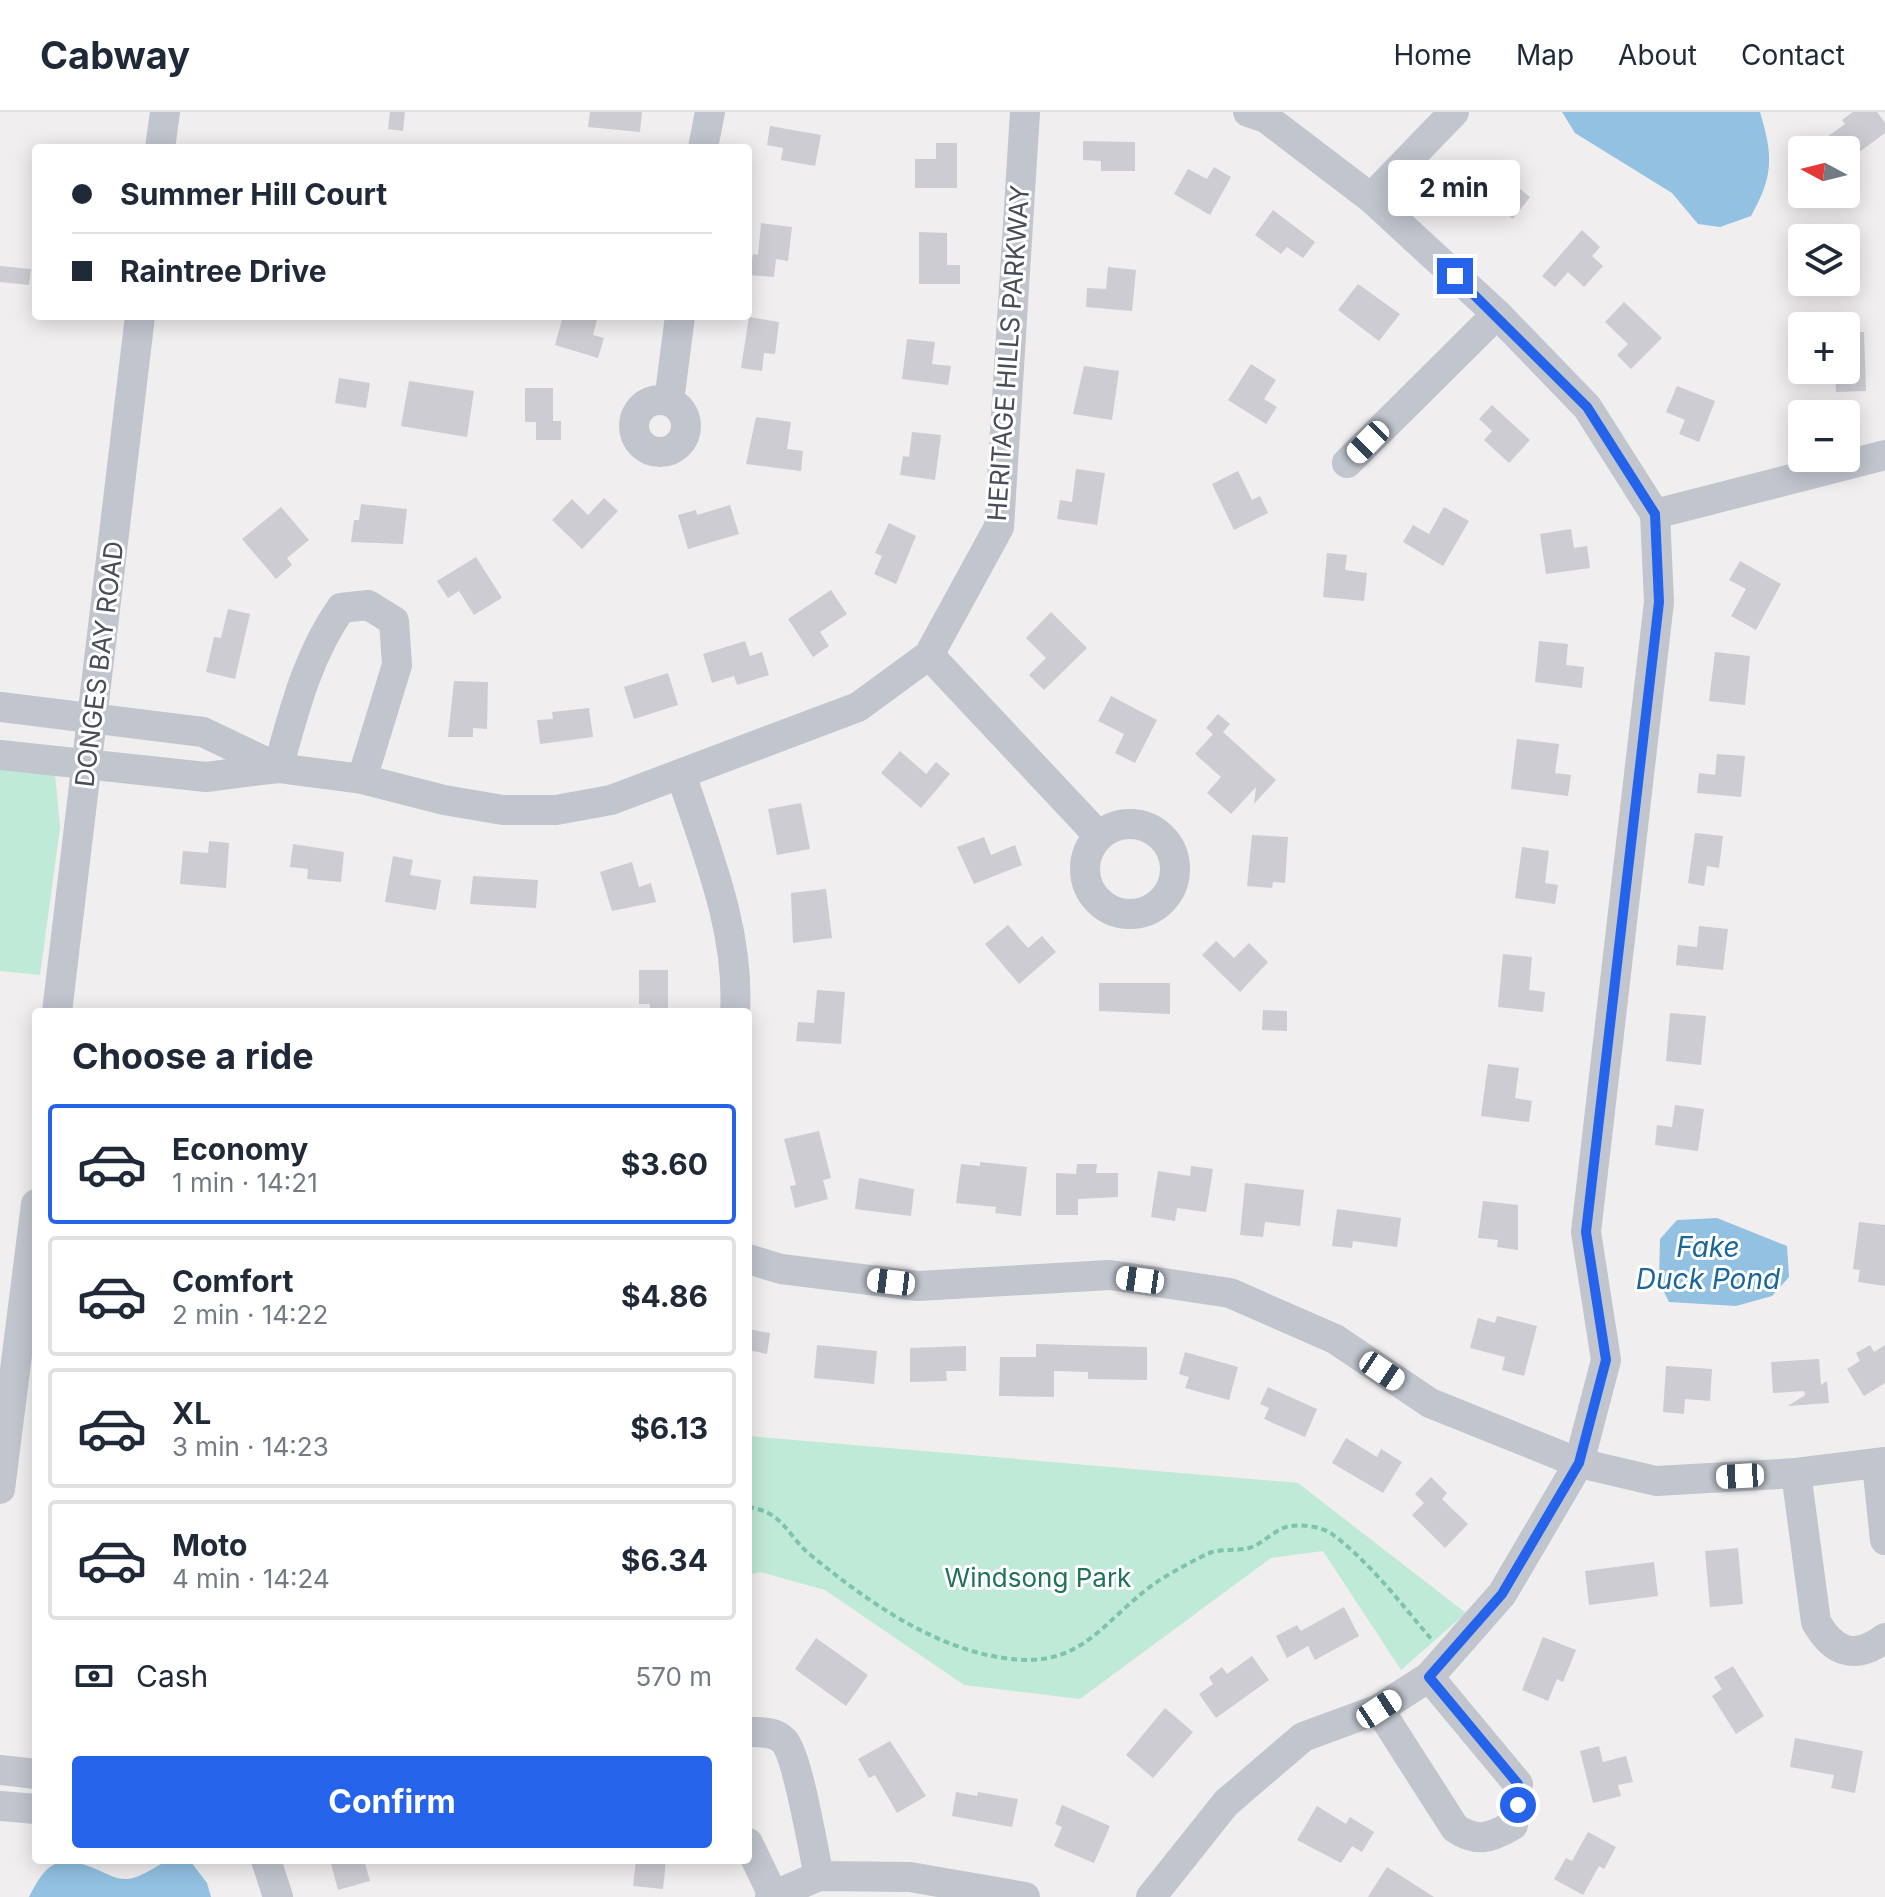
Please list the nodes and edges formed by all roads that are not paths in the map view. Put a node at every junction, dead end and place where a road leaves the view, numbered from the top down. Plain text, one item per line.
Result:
1 (165, 112) edge
2 (710, 112) edge
3 (1025, 112) edge
4 (1248, 112) edge
5 (1454, 112) edge
6 (161, 144) edge
7 (704, 144) edge
8 (1371, 198) junction
9 (1497, 314) junction
10 (140, 320) edge
11 (679, 320) edge
12 (669, 401) dead end
13 (1885, 455) edge
14 (1347, 463) dead end
15 (1655, 514) junction
16 (929, 655) junction
17 (0, 707) edge
18 (93, 719) junction
19 (0, 755) edge
20 (87, 767) junction
21 (278, 768) junction
22 (681, 774) junction
23 (362, 779) junction
24 (1099, 836) dead end
25 (57, 1008) edge
26 (735, 1008) edge
27 (32, 1236) edge
28 (752, 1260) edge
29 (1579, 1463) junction
30 (1881, 1463) edge
31 (1796, 1473) junction
32 (0, 1489) edge
33 (1885, 1540) edge
34 (1885, 1638) edge
35 (1438, 1667) junction
36 (1379, 1709) junction
37 (752, 1732) edge
38 (0, 1770) edge
39 (32, 1774) edge
40 (0, 1806) edge
41 (32, 1809) edge
42 (752, 1852) edge
43 (267, 1864) edge
44 (819, 1876) junction
45 (772, 1896) edge
46 (278, 1897) edge
47 (1025, 1897) edge
48 (1151, 1897) edge

1 - 6 street
2 - 7 street
3 - 16 street, HERITAGE HILLS PARKWAY
4 - 8 street
5 - 8 street
8 - 9 street
9 - 14 street
9 - 15 street
10 - 18 street, DONGES BAY ROAD
11 - 12 street
13 - 15 street
15 - 29 street
16 - 22 street, HERITAGE HILLS PARKWAY
16 - 24 street
17 - 18 street, HERITAGE HILLS PARKWAY
18 - 20 street, DONGES BAY ROAD
18 - 21 street, HERITAGE HILLS PARKWAY
19 - 20 street, HERITAGE HILLS PARKWAY
20 - 21 street, HERITAGE HILLS PARKWAY
20 - 25 street, DONGES BAY ROAD
21 - 23 street, HERITAGE HILLS PARKWAY
21 - 23 street
22 - 23 street, HERITAGE HILLS PARKWAY
22 - 26 street
27 - 32 street
28 - 29 street
29 - 31 street
29 - 35 street
30 - 31 street
30 - 33 street
31 - 34 street
35 - 36 street
35 - 36 street
36 - 48 street
37 - 44 street
38 - 39 street
40 - 41 street
42 - 45 street
43 - 46 street
44 - 45 street
44 - 47 street

